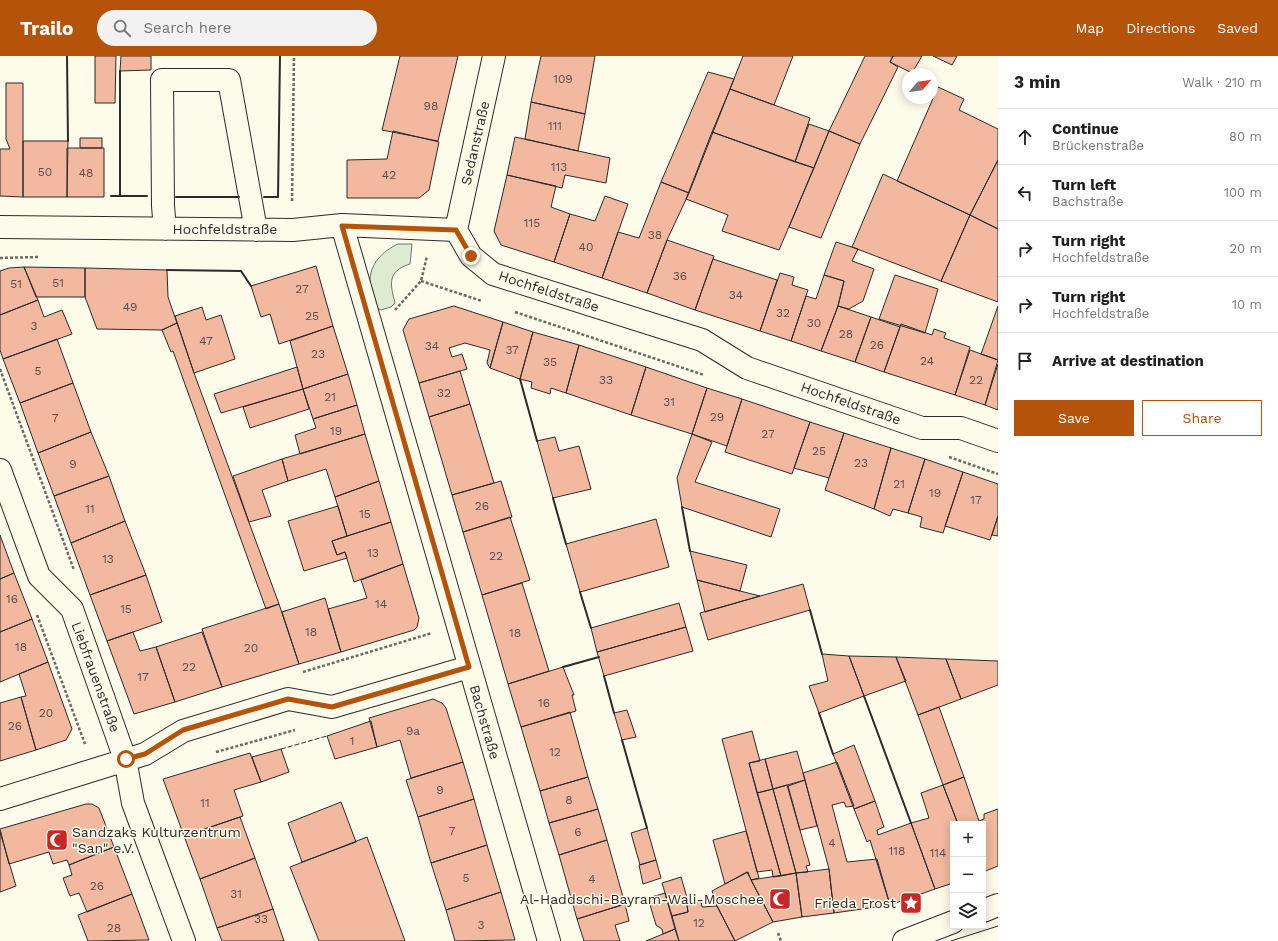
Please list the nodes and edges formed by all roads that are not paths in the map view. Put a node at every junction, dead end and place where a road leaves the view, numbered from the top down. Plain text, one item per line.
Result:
1 (494, 56) edge
2 (342, 226) junction
3 (0, 227) edge
4 (165, 229) junction
5 (256, 230) junction
6 (456, 230) junction
7 (998, 441) edge
8 (0, 470) edge
9 (469, 667) junction
10 (126, 759) junction
11 (0, 799) edge
12 (998, 905) edge
13 (986, 909) edge
14 (950, 923) edge
15 (184, 941) edge
16 (549, 941) edge
17 (904, 941) edge

1 - 6 street, Sedanstraße
2 - 5 street, Hochfeldstraße
2 - 6 street, Hochfeldstraße
2 - 9 street, Bachstraße
3 - 4 street, Hochfeldstraße
4 - 5 street, Hochfeldstraße
4 - 5 street
6 - 7 street, Hochfeldstraße
8 - 10 street, Liebfrauenstraße
9 - 10 street
9 - 16 street, Bachstraße
10 - 11 street
10 - 15 street, Liebfrauenstraße
12 - 13 street
14 - 17 street

